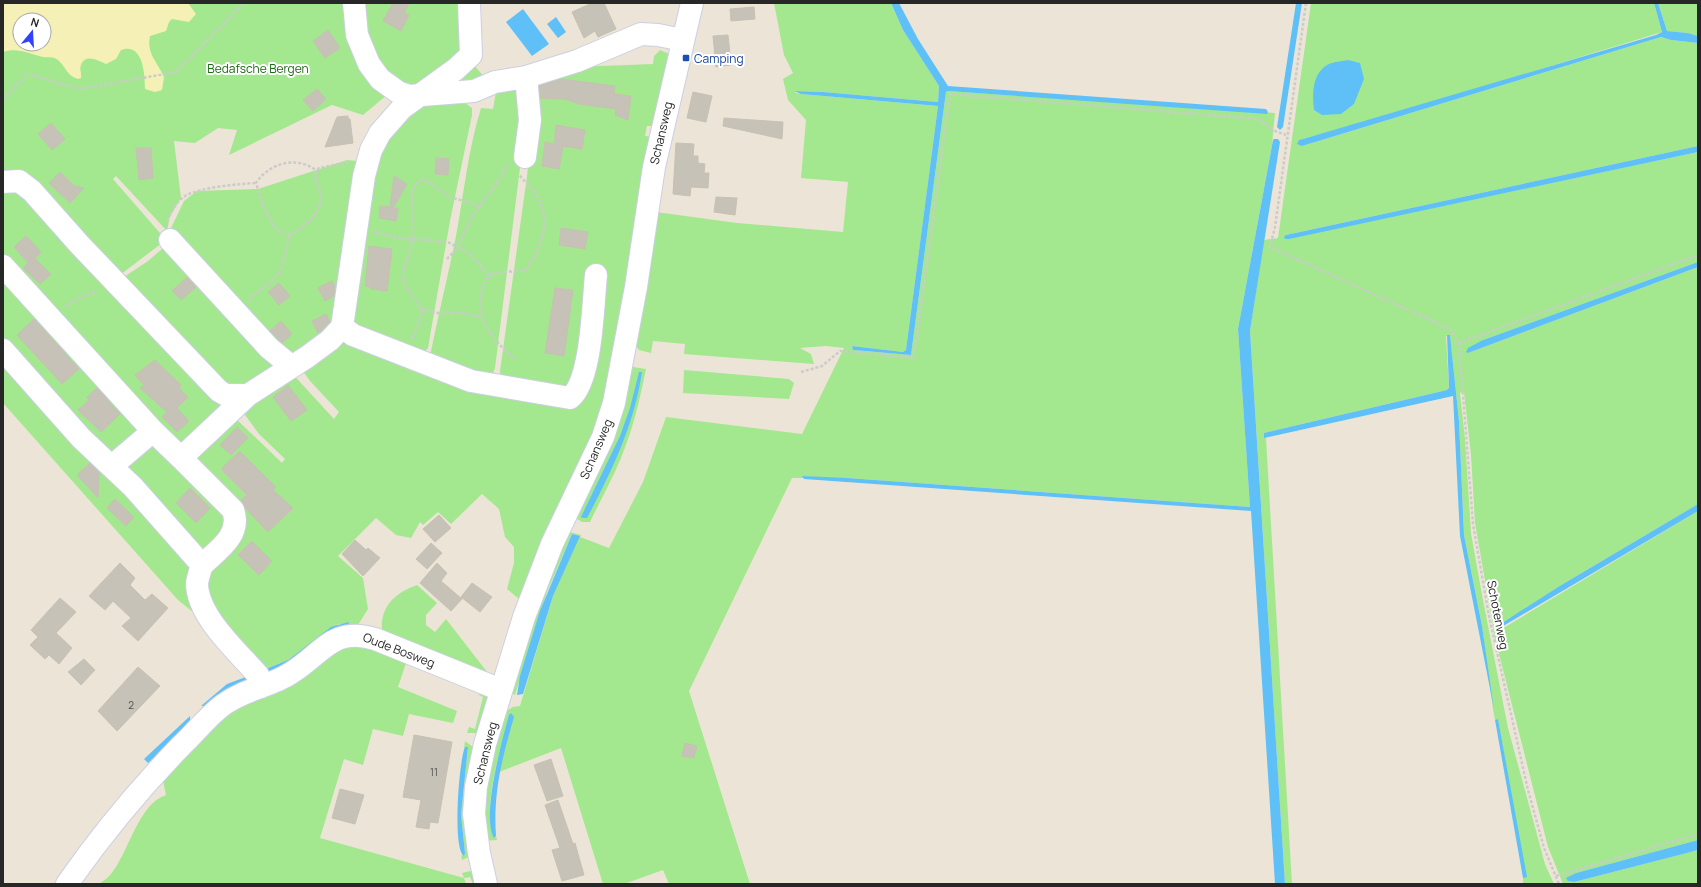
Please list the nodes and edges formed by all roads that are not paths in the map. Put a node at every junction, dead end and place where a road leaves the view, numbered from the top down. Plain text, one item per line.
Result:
1 (354, 3) edge
2 (469, 3) edge
3 (692, 3) edge
4 (683, 40) junction
5 (526, 77) junction
6 (420, 96) junction
7 (518, 164) road end
8 (3, 182) edge
9 (170, 240) road end
10 (3, 266) edge
11 (596, 275) dead end
12 (342, 328) junction
13 (3, 350) edge
14 (292, 366) junction
15 (248, 395) junction
16 (153, 431) junction
17 (181, 458) junction
18 (112, 466) junction
19 (202, 565) junction
20 (261, 687) junction
21 (501, 690) junction
22 (67, 884) edge
23 (486, 884) edge

1 - 6 street
2 - 6 street
3 - 4 street, Schansweg
4 - 5 street
4 - 21 street, Schansweg
5 - 6 street
5 - 7 street
6 - 12 street
8 - 15 street
9 - 14 street
10 - 16 street
11 - 12 street
12 - 14 street
13 - 18 street
14 - 15 street
15 - 17 street
16 - 17 street
16 - 18 street
17 - 19 street
18 - 19 street
19 - 20 street
20 - 21 street, Oude Bosweg
20 - 22 street, Oude Bosweg
21 - 23 street, Schansweg

